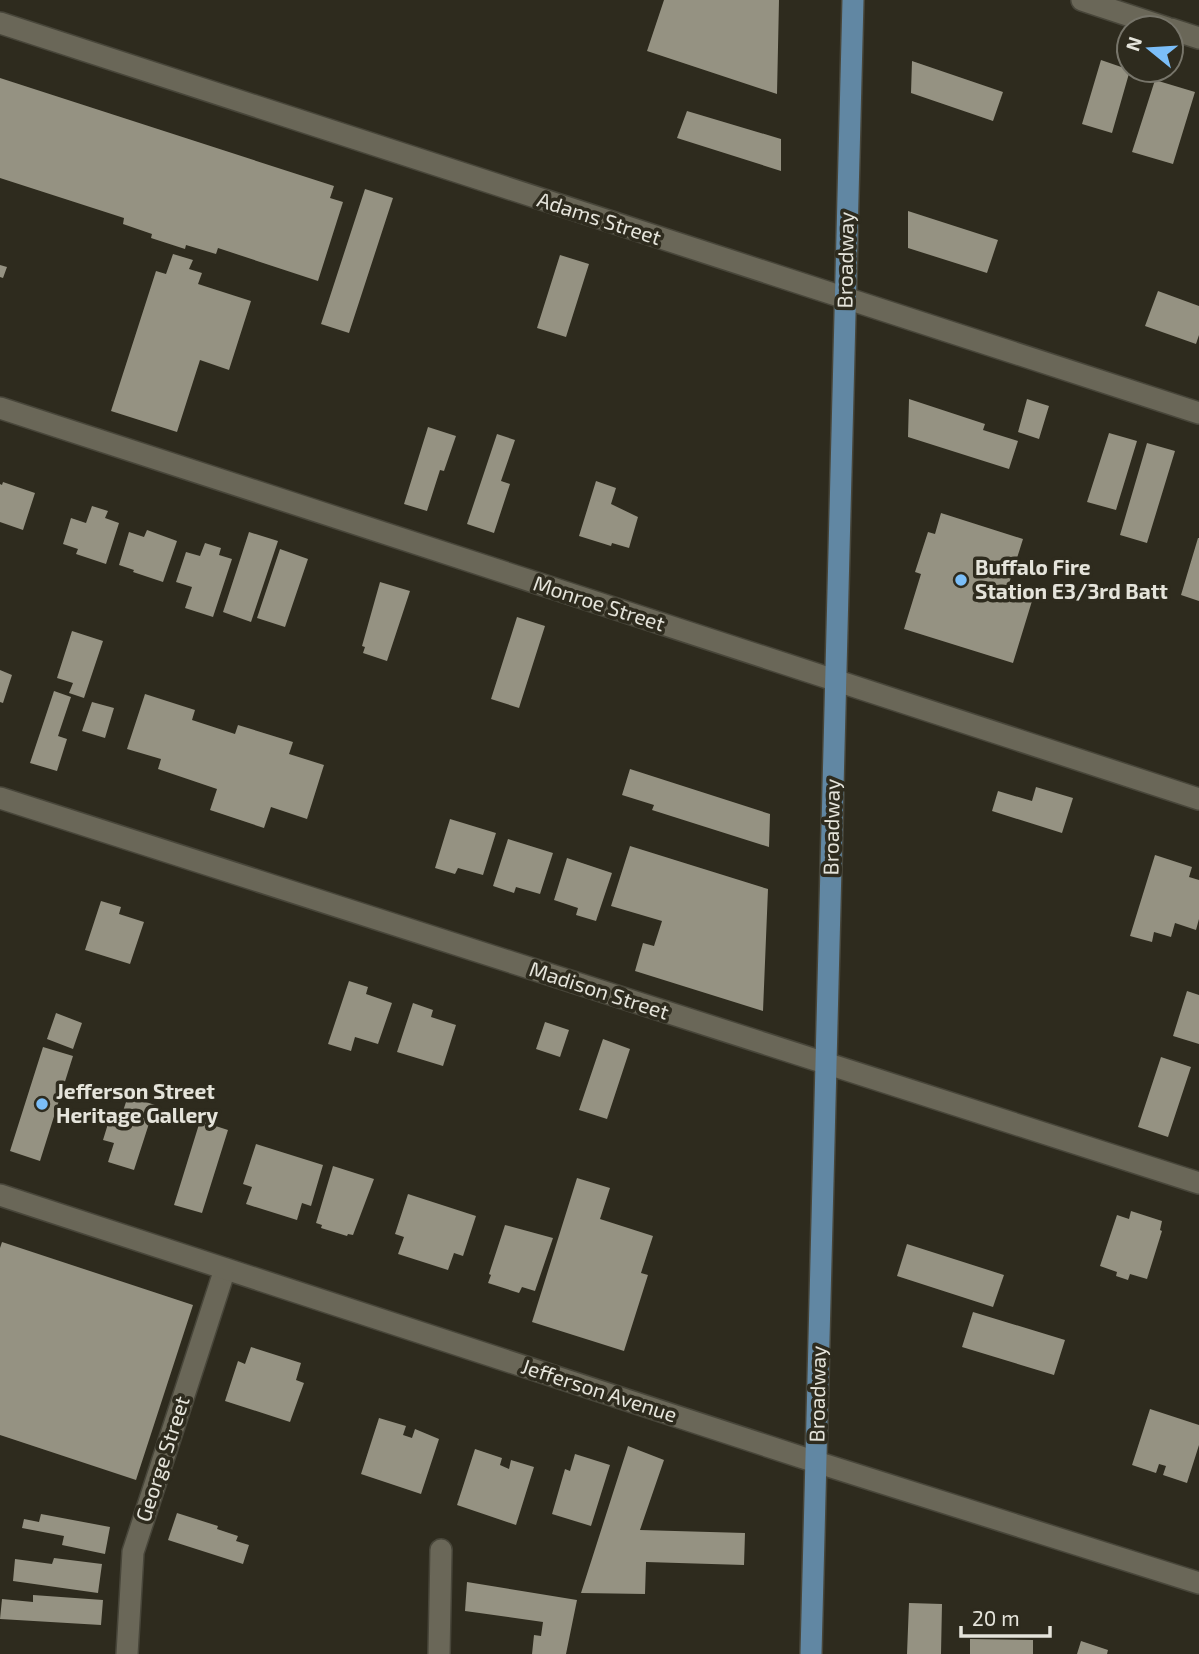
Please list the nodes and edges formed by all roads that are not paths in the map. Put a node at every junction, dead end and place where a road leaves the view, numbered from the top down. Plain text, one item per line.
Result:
1 (853, 0) edge
2 (1082, 0) edge
3 (1124, 14) edge
4 (0, 23) edge
5 (845, 299) junction
6 (0, 408) edge
7 (1199, 413) edge
8 (836, 683) junction
9 (0, 798) edge
10 (1199, 799) edge
11 (826, 1064) junction
12 (1199, 1183) edge
13 (0, 1195) edge
14 (225, 1269) junction
15 (816, 1462) junction
16 (441, 1550) dead end
17 (1199, 1583) edge
18 (127, 1654) edge
19 (439, 1654) edge
20 (811, 1654) edge

1 - 5 main road, Broadway
2 - 3 street
4 - 5 street, Adams Street
5 - 7 street, Adams Street
5 - 8 main road, Broadway
6 - 8 street, Monroe Street
8 - 10 street, Monroe Street
8 - 11 main road, Broadway
9 - 11 street, Madison Street
11 - 12 street, Madison Street
11 - 15 main road, Broadway
13 - 14 street, Jefferson Avenue
14 - 15 street, Jefferson Avenue
14 - 18 street, George Street
15 - 17 street, Jefferson Avenue
15 - 20 main road, Broadway
16 - 19 street

